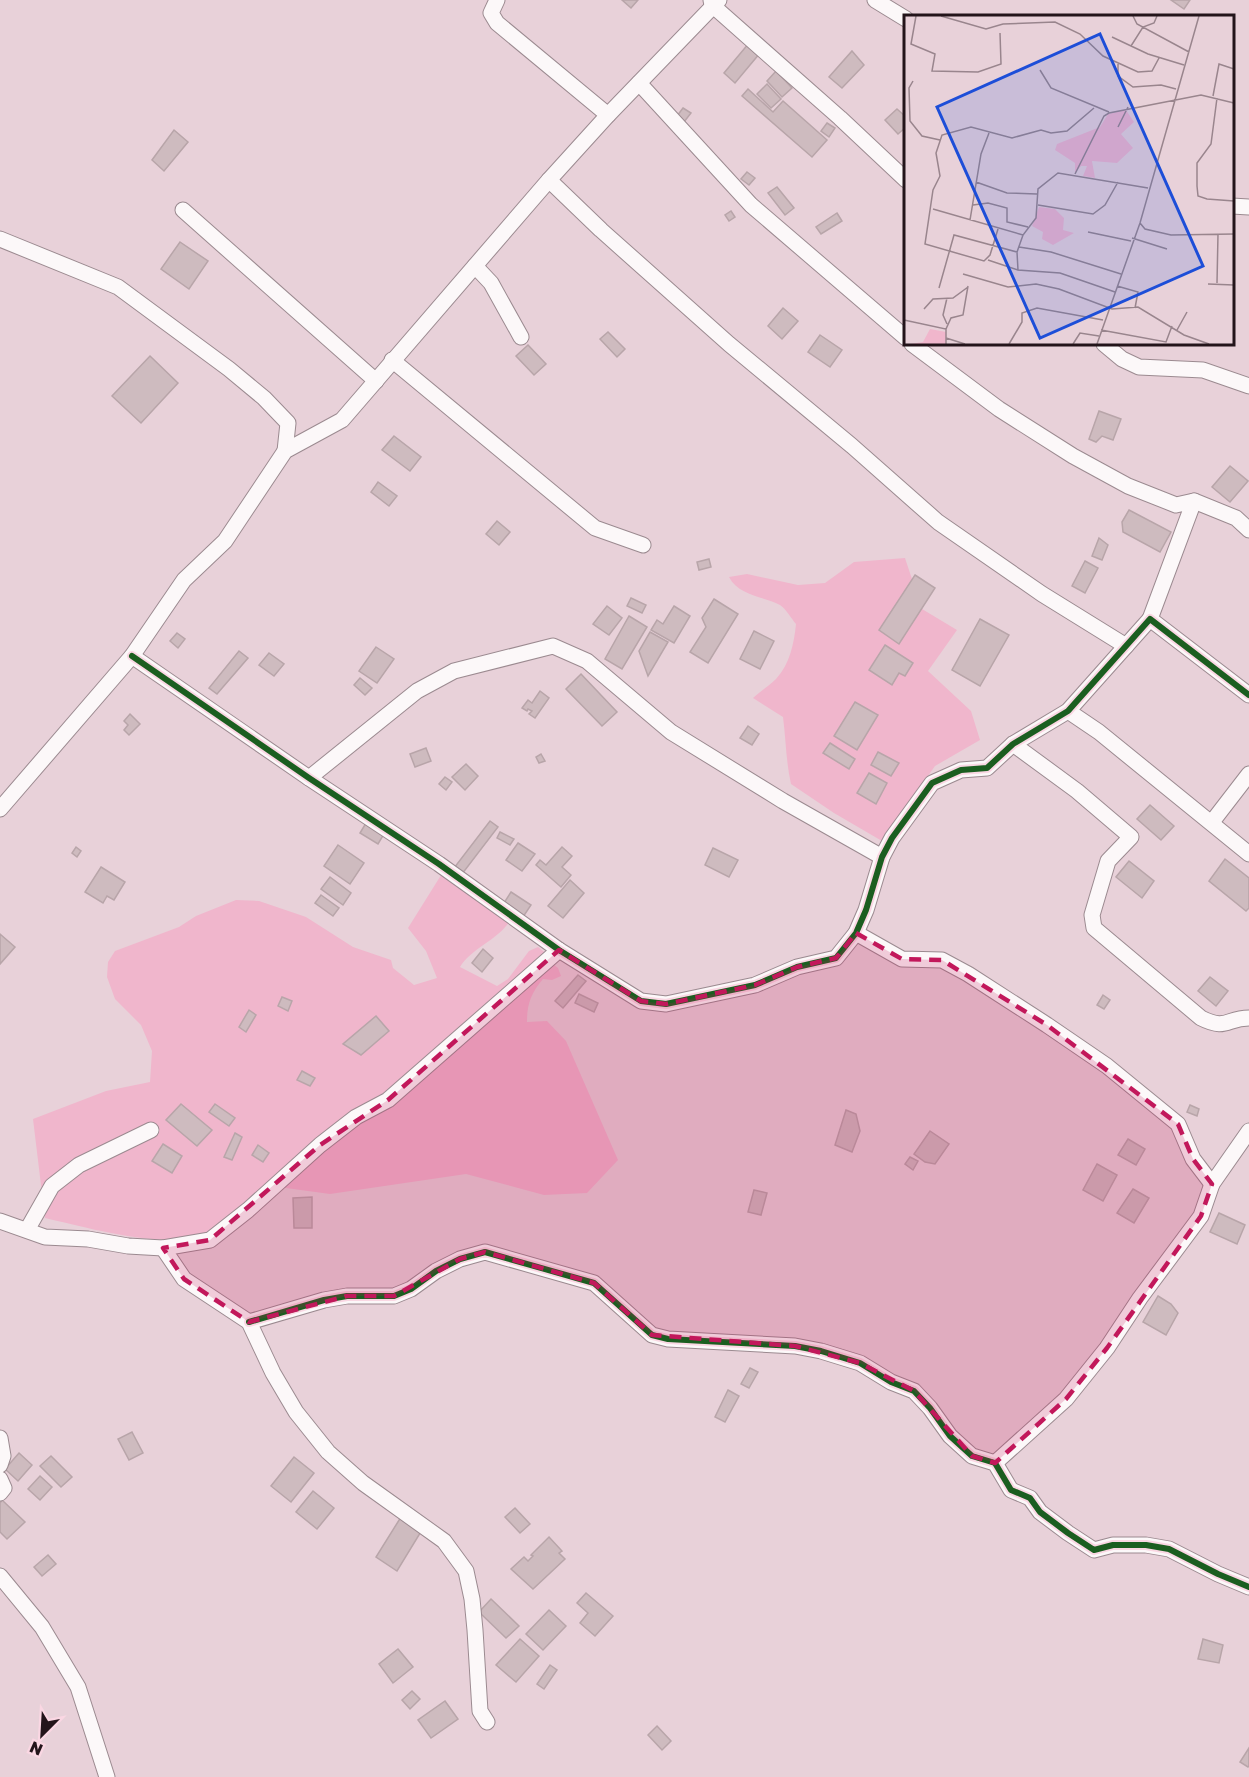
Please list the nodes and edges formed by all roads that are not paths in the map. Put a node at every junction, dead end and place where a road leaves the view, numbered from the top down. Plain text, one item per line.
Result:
1 (497, 0) edge
2 (875, 0) edge
3 (714, 2) edge
4 (904, 19) edge
5 (639, 84) junction
6 (608, 115) junction
7 (904, 178) edge
8 (549, 180) junction
9 (1234, 206) edge
10 (1249, 207) edge
11 (183, 210) dead end
12 (0, 239) edge
13 (475, 266) junction
14 (904, 336) edge
15 (521, 338) dead end
16 (913, 345) edge
17 (1105, 345) edge
18 (392, 360) junction
19 (376, 381) junction
20 (1249, 386) edge
21 (285, 450) junction
22 (1194, 501) junction
23 (1249, 530) edge
24 (643, 545) dead end
25 (1150, 620) junction
26 (1126, 646) junction
27 (132, 656) junction
28 (1249, 695) edge
29 (1068, 711) junction
30 (1013, 744) junction
31 (1249, 774) edge
32 (309, 778) junction
33 (0, 809) edge
34 (1212, 822) junction
35 (1249, 854) edge
36 (882, 857) junction
37 (856, 933) junction
38 (559, 950) junction
39 (1249, 1018) edge
40 (151, 1130) dead end
41 (1249, 1131) edge
42 (1212, 1184) junction
43 (0, 1221) edge
44 (27, 1230) junction
45 (162, 1248) junction
46 (249, 1322) junction
47 (0, 1438) edge
48 (995, 1463) junction
49 (0, 1465) edge
50 (0, 1479) edge
51 (0, 1493) edge
52 (0, 1576) edge
53 (1249, 1587) edge
54 (488, 1722) dead end
55 (106, 1777) edge

1 - 6 street
2 - 4 street
3 - 5 street
3 - 7 street
5 - 6 street
5 - 14 street
6 - 8 street
8 - 13 street
8 - 26 street
9 - 10 street
11 - 19 street
12 - 21 street
13 - 15 street
13 - 18 street
16 - 22 street
17 - 20 street
18 - 19 street
18 - 24 street
19 - 21 street
21 - 27 street
22 - 23 street
22 - 25 street
25 - 26 street
25 - 28 street
26 - 29 street
27 - 32 street
27 - 33 street
29 - 30 street
29 - 34 street
30 - 36 street
30 - 39 street
31 - 34 street
32 - 36 street
32 - 38 street
34 - 35 street
36 - 37 street
37 - 38 street
37 - 42 street
38 - 45 street
40 - 44 street
41 - 42 street
42 - 48 street
43 - 44 street
44 - 45 street
45 - 46 street
46 - 48 street
46 - 54 street
47 - 49 street
48 - 53 street
50 - 51 street
52 - 55 street

